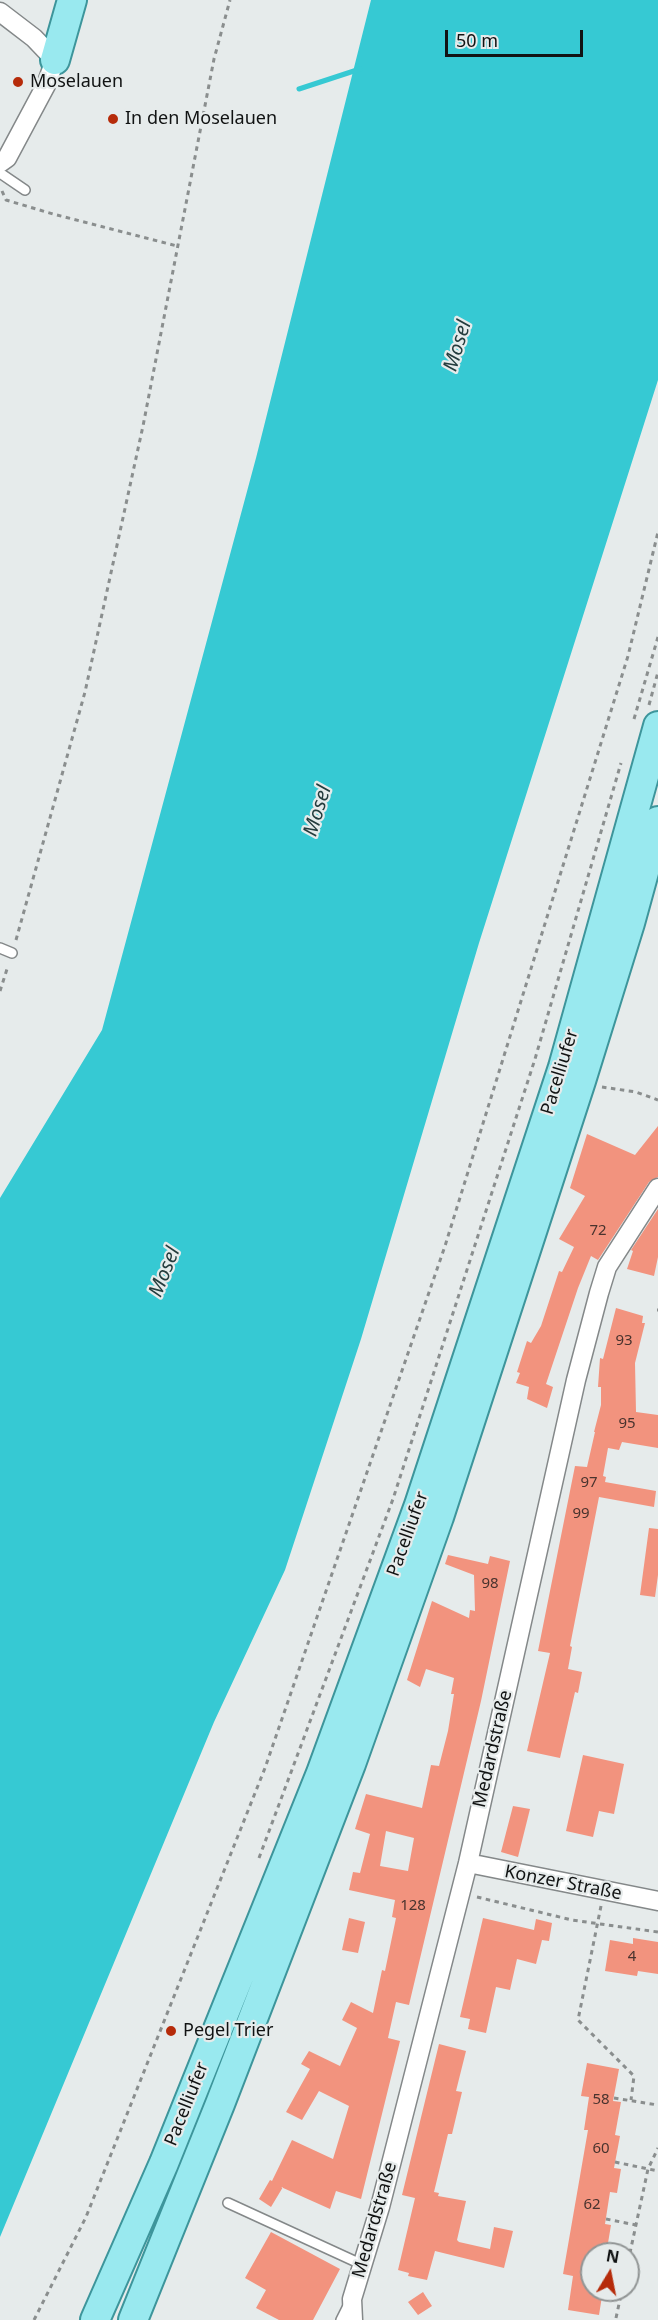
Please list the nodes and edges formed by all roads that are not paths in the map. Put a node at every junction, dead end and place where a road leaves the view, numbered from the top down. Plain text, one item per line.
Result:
1 (72, 0) edge
2 (0, 12) edge
3 (55, 60) junction
4 (0, 163) edge
5 (0, 173) edge
6 (25, 190) dead end
7 (645, 727) edge
8 (658, 821) edge
9 (0, 948) edge
10 (12, 953) road end
11 (658, 1188) edge
12 (468, 1863) junction
13 (658, 1901) edge
14 (228, 2203) dead end
15 (363, 2265) junction
16 (352, 2300) junction
17 (95, 2320) edge
18 (133, 2320) edge
19 (341, 2320) edge
20 (353, 2320) edge

1 - 3 main road
2 - 3 street
3 - 4 street
5 - 6 lane
7 - 17 main road, Pacelliufer
8 - 18 main road, Pacelliufer
9 - 10 lane
11 - 12 street, Medardstraße
12 - 13 street, Konzer Straße
12 - 15 street, Medardstraße
14 - 15 lane
15 - 16 street, Medardstraße
16 - 19 lane
16 - 20 street, Medardstraße

